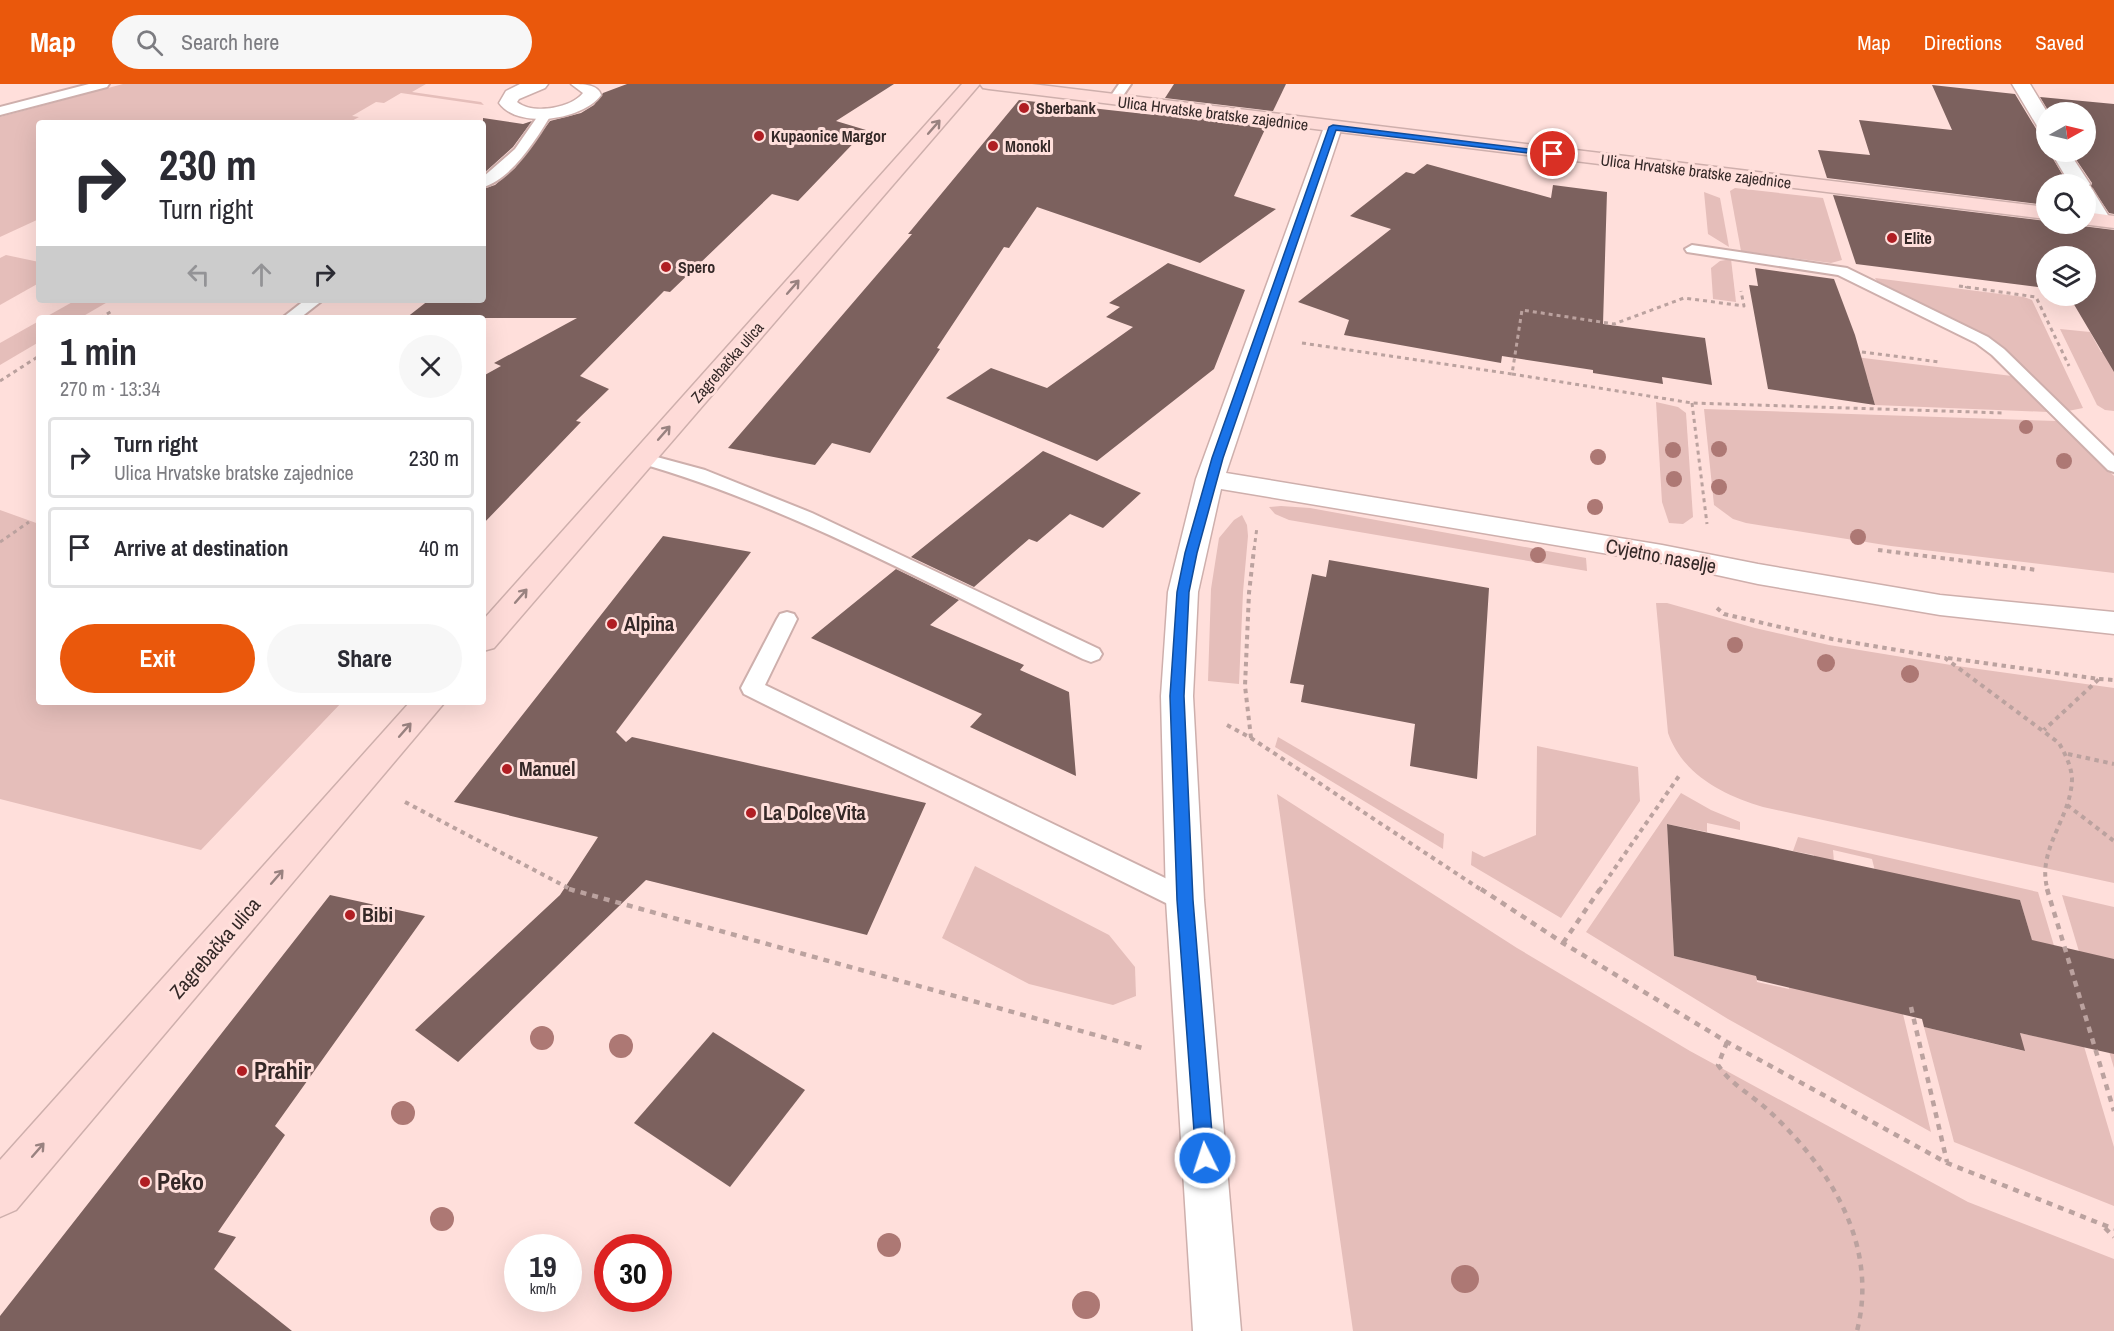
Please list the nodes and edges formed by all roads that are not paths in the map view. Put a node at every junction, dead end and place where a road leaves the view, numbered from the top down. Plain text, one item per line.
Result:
1 (103, 84) edge
2 (539, 84) edge
3 (580, 84) edge
4 (970, 84) edge
5 (989, 84) edge
6 (1125, 84) edge
7 (2020, 84) edge
8 (1114, 100) junction
9 (2036, 110) edge
10 (0, 111) edge
11 (546, 113) junction
12 (1333, 127) junction
13 (486, 181) edge
14 (2036, 212) edge
15 (1692, 249) dead end
16 (311, 303) edge
17 (294, 315) edge
18 (642, 458) junction
19 (2114, 466) edge
20 (1210, 479) junction
21 (787, 619) dead end
22 (2114, 623) edge
23 (486, 637) edge
24 (1091, 654) dead end
25 (426, 705) edge
26 (1185, 900) junction
27 (0, 1194) edge
28 (1217, 1331) edge

1 - 10 lane
2 - 11 street
3 - 11 street
18 -> 4 main road, Zagrebačka ulica
5 - 8 main road, Ulica Hrvatske bratske zajednice
6 - 8 lane
7 - 9 street
8 - 12 main road, Ulica Hrvatske bratske zajednice
11 - 13 lane
12 - 14 main road, Ulica Hrvatske bratske zajednice
12 - 20 street
15 - 19 lane
16 - 17 lane
23 -> 18 main road, Zagrebačka ulica
18 - 24 lane
20 - 22 street, Cvjetno naselje
20 - 26 street
21 - 26 lane
27 -> 25 main road, Zagrebačka ulica
26 - 28 street

